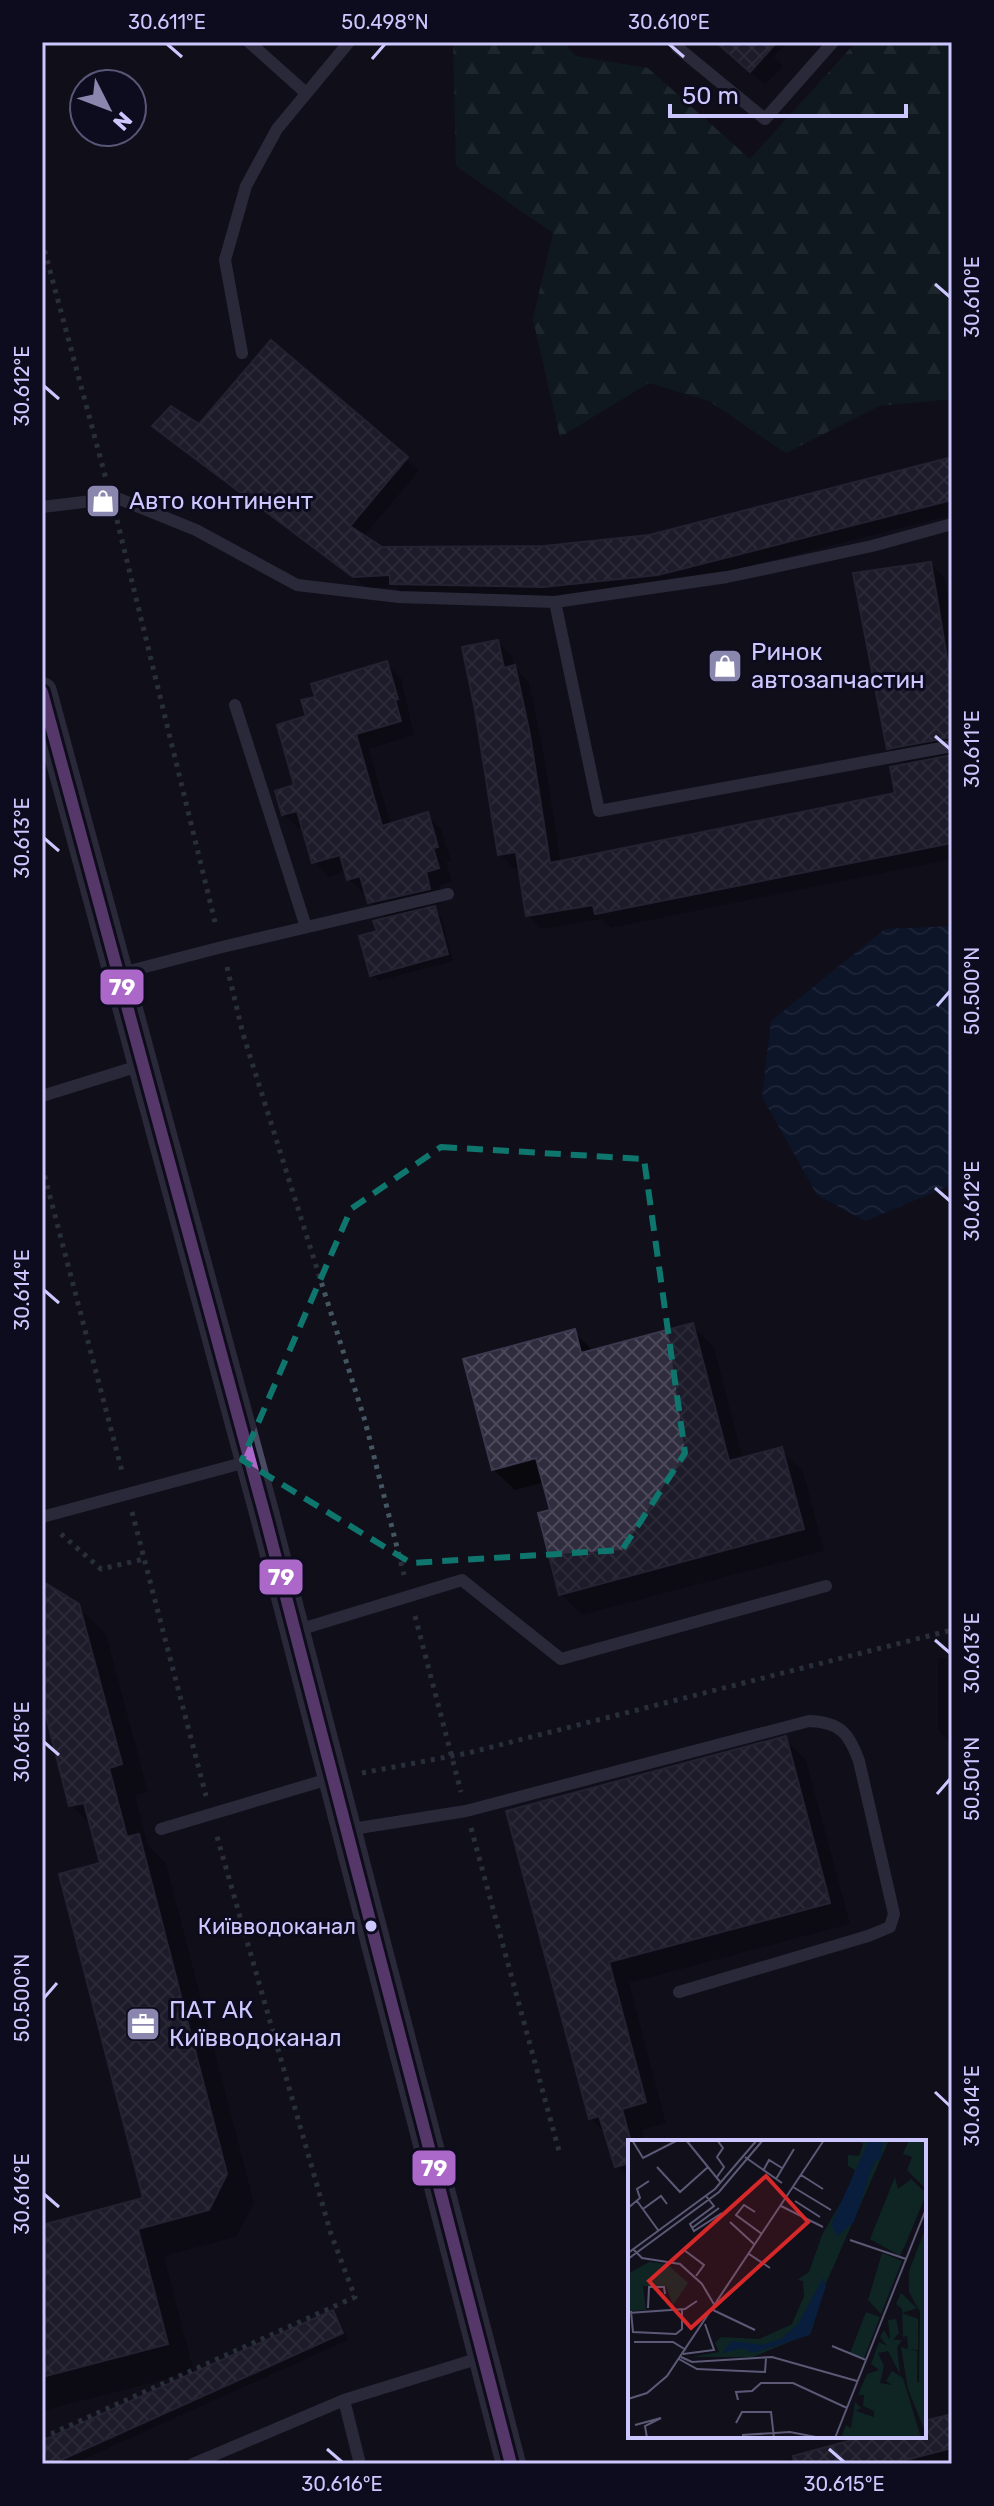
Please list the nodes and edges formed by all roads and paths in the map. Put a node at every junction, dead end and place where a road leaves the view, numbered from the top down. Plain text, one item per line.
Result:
1 (249, 42) edge
2 (349, 42) edge
3 (833, 42) edge
4 (677, 47) dead end
5 (306, 93) junction
6 (42, 241) edge
7 (242, 353) dead end
8 (111, 498) junction
9 (42, 507) edge
10 (952, 524) edge
11 (555, 602) junction
12 (42, 692) edge
13 (235, 705) dead end
14 (952, 746) edge
15 (448, 894) dead end
16 (306, 927) junction
17 (222, 947) junction
18 (118, 974) junction
19 (142, 1065) junction
20 (42, 1096) edge
21 (42, 1166) edge
22 (250, 1461) junction
23 (128, 1494) junction
24 (42, 1517) edge
25 (54, 1528) dead end
26 (144, 1559) junction
27 (826, 1586) dead end
28 (410, 1596) junction
29 (952, 1630) edge
30 (295, 1631) junction
31 (451, 1756) junction
32 (332, 1778) junction
33 (466, 1811) junction
34 (211, 1814) junction
35 (161, 1829) dead end
36 (346, 1830) junction
37 (679, 1992) dead end
38 (559, 2151) dead end
39 (483, 2357) junction
40 (344, 2400) junction
41 (42, 2438) edge
42 (193, 2464) edge
43 (360, 2464) edge
44 (511, 2464) edge

1 - 5 lane
2 - 5 lane
3 - 4 lane
5 - 7 lane
6 - 8 path
8 - 9 lane
8 - 11 lane
8 - 17 path
10 - 11 lane
11 - 14 lane
12 - 18 street
13 - 16 lane
15 - 16 lane
16 - 17 lane
17 - 18 lane
17 - 28 path
18 - 19 street
19 - 20 lane
19 - 22 street
21 - 23 path
22 - 23 lane
22 - 30 street
23 - 24 lane
23 - 26 path
25 - 26 path
26 - 34 path
27 - 28 lane
28 - 30 lane
28 - 31 path
29 - 31 path
30 - 32 street
31 - 32 path
31 - 33 path
32 - 34 lane
32 - 36 street
33 - 36 lane
33 - 37 lane
33 - 38 path
34 - 35 lane
34 - 41 path
36 - 39 street
39 - 40 lane
39 - 44 street
40 - 42 lane
40 - 43 lane

